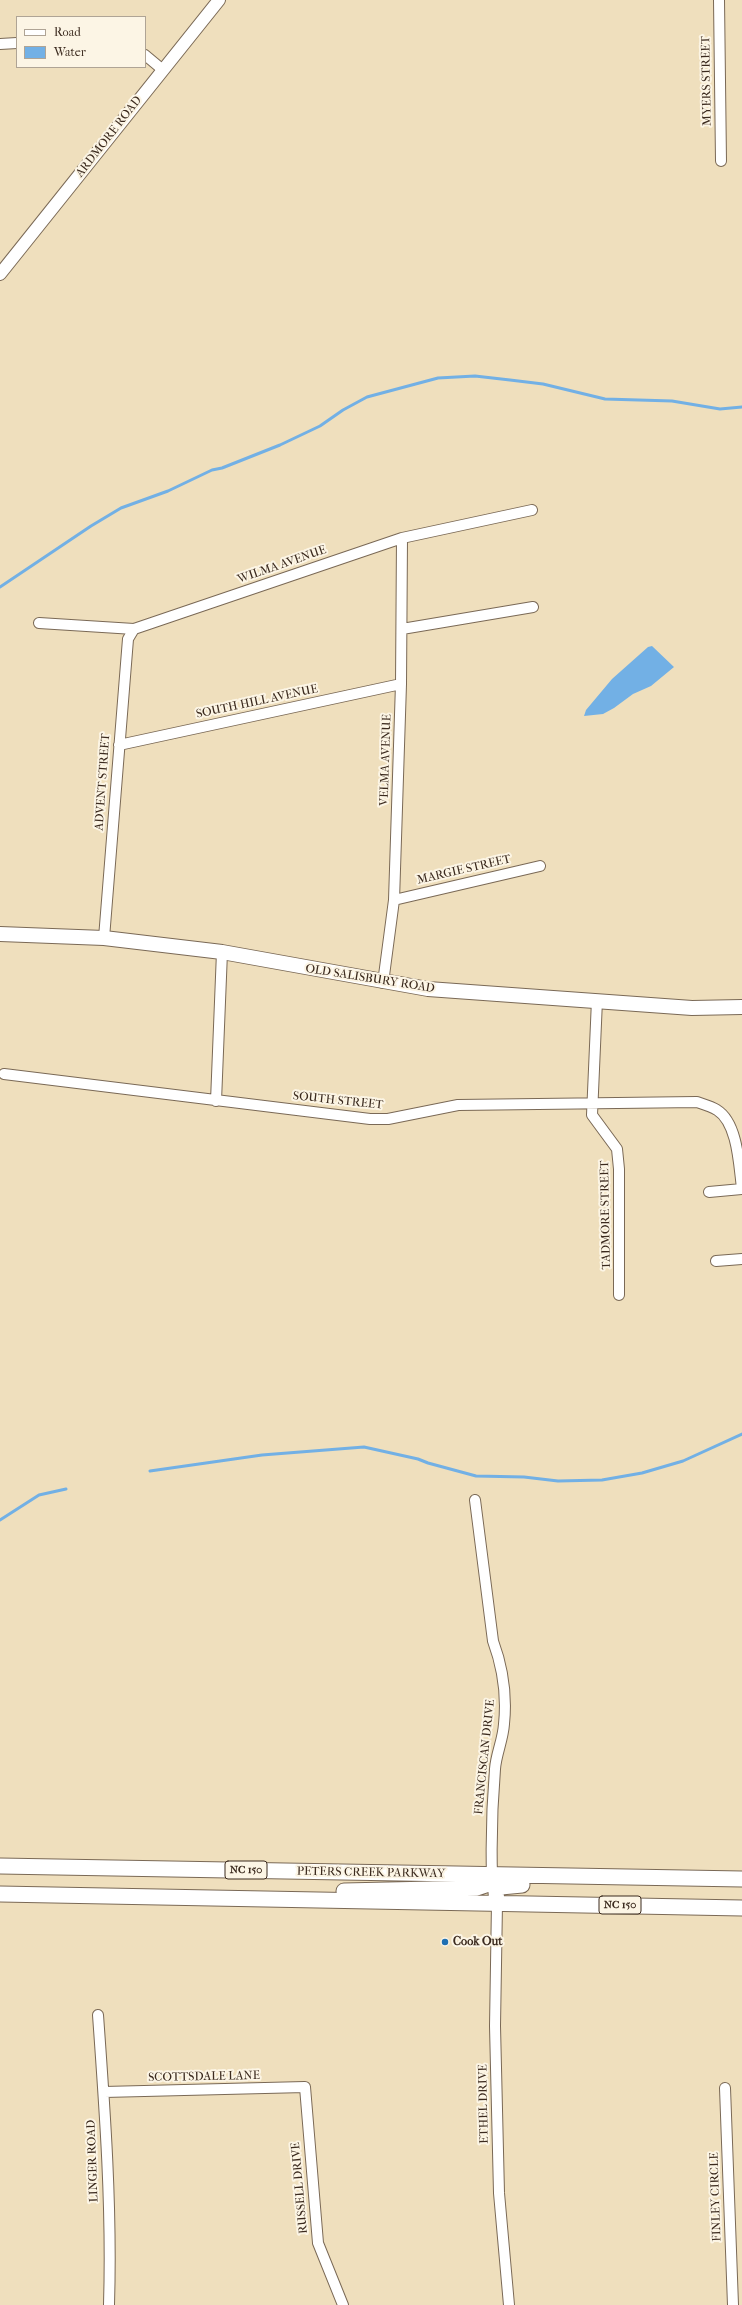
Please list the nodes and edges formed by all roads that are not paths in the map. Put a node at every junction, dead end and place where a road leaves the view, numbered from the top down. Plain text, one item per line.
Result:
1 (219, 0) edge
2 (719, 0) edge
3 (0, 44) edge
4 (16, 44) edge
5 (146, 56) edge
6 (163, 70) junction
7 (721, 161) dead end
8 (0, 274) edge
9 (532, 510) dead end
10 (402, 538) junction
11 (533, 607) dead end
12 (39, 623) dead end
13 (134, 629) junction
14 (402, 629) junction
15 (401, 684) junction
16 (119, 745) junction
17 (540, 866) dead end
18 (394, 900) junction
19 (0, 934) edge
20 (104, 938) junction
21 (222, 952) junction
22 (383, 983) junction
23 (597, 1000) junction
24 (742, 1007) edge
25 (4, 1074) dead end
26 (216, 1100) junction
27 (591, 1103) junction
28 (742, 1188) edge
29 (709, 1192) dead end
30 (742, 1259) edge
31 (716, 1261) dead end
32 (619, 1295) dead end
33 (476, 1500) dead end
34 (0, 1866) edge
35 (492, 1876) junction
36 (626, 1877) junction
37 (742, 1879) edge
38 (0, 1894) edge
39 (319, 1900) junction
40 (497, 1903) junction
41 (742, 1908) edge
42 (98, 2016) dead end
43 (305, 2087) joint
44 (725, 2088) dead end
45 (104, 2092) junction
46 (109, 2305) edge
47 (343, 2305) edge
48 (509, 2305) edge
49 (733, 2305) edge

1 - 6 street, ARDMORE ROAD
2 - 7 street, MYERS STREET
3 - 4 street
5 - 6 street
6 - 8 street, ARDMORE ROAD
9 - 10 street, WILMA AVENUE
10 - 13 street, WILMA AVENUE
10 - 14 street, VELMA AVENUE
11 - 14 street
12 - 13 street, WILMA AVENUE
13 - 16 street, ADVENT STREET
14 - 15 street, VELMA AVENUE
15 - 16 street, SOUTH HILL AVENUE
15 - 18 street, VELMA AVENUE
16 - 20 street, ADVENT STREET
17 - 18 street, MARGIE STREET
18 - 22 street, VELMA AVENUE
19 - 20 main road, OLD SALISBURY ROAD
20 - 21 main road, OLD SALISBURY ROAD
21 - 22 main road, OLD SALISBURY ROAD
21 - 26 street
22 - 23 main road, OLD SALISBURY ROAD
23 - 24 main road, OLD SALISBURY ROAD
23 - 27 street, TADMORE STREET
25 - 26 street, SOUTH STREET
26 - 27 street, SOUTH STREET
27 - 28 street, SOUTH STREET
27 - 32 street, TADMORE STREET
28 - 29 street
30 - 31 street
33 - 35 street, FRANCISCAN DRIVE
34 - 35 main road, PETERS CREEK PARKWAY / NC 150
35 - 36 main road, PETERS CREEK PARKWAY / NC 150
35 - 39 main road
36 - 37 main road, PETERS CREEK PARKWAY / NC 150
36 - 40 main road
38 - 39 main road, NC 150
39 - 40 main road, NC 150
40 - 41 main road, NC 150
40 - 48 street, ETHEL DRIVE
42 - 45 street, LINGER ROAD
43 - 45 street, SCOTTSDALE LANE
43 - 47 street, RUSSELL DRIVE
44 - 49 street, FINLEY CIRCLE
45 - 46 street, LINGER ROAD

